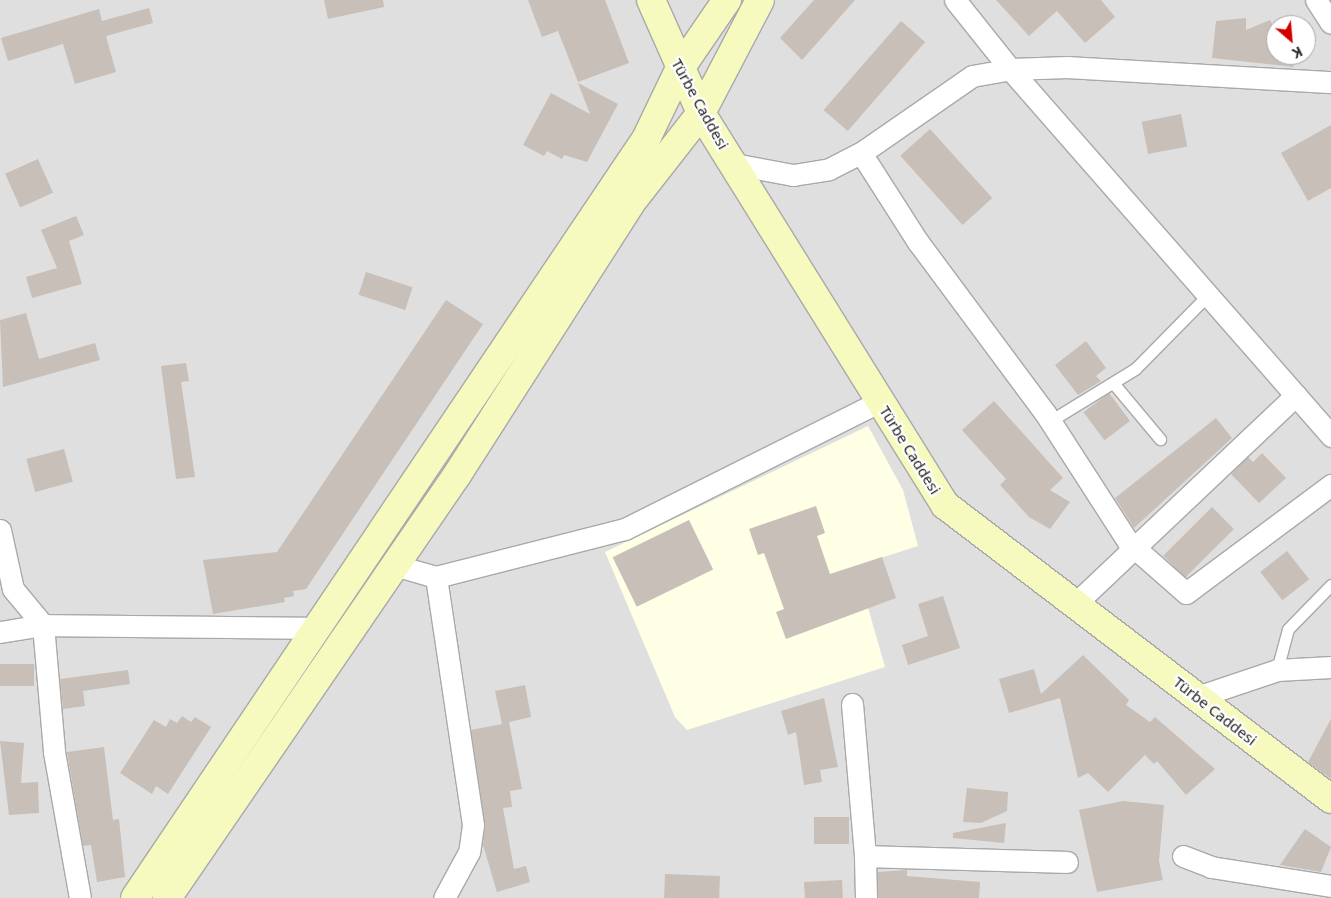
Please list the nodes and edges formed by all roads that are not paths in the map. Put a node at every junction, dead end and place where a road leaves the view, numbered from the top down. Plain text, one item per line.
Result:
1 (651, 0) edge
2 (727, 0) edge
3 (760, 0) edge
4 (955, 0) edge
5 (1316, 0) edge
6 (1331, 22) edge
7 (1010, 69) junction
8 (679, 70) junction
9 (1331, 82) edge
10 (701, 113) junction
11 (861, 153) junction
12 (734, 164) junction
13 (1208, 295) junction
14 (1114, 384) junction
15 (1296, 395) junction
16 (879, 402) junction
17 (1050, 421) junction
18 (1331, 436) edge
19 (1160, 439) dead end
20 (1331, 486) edge
21 (0, 530) edge
22 (1136, 549) junction
23 (394, 565) junction
24 (436, 577) junction
25 (1331, 585) edge
26 (1075, 604) junction
27 (43, 626) junction
28 (316, 628) junction
29 (0, 632) edge
30 (1331, 667) edge
31 (1277, 670) junction
32 (1198, 697) junction
33 (852, 704) dead end
34 (1331, 799) edge
35 (865, 856) junction
36 (1183, 856) dead end
37 (1067, 862) dead end
38 (1331, 886) edge
39 (80, 898) edge
40 (135, 898) edge
41 (167, 898) edge
42 (444, 898) edge
43 (866, 898) edge

1 - 8 main road, Türbe Caddesi
2 - 8 main road
3 - 10 main road
4 - 7 street
5 - 6 street
7 - 9 street
7 - 11 street
7 - 13 street
8 - 10 main road, Türbe Caddesi
8 - 28 main road
10 - 12 main road, Türbe Caddesi
10 - 23 main road
11 - 12 street
11 - 17 street
12 - 16 main road, Türbe Caddesi
13 - 14 lane
13 - 15 street
14 - 17 lane
14 - 19 lane
15 - 18 street
15 - 22 street
16 - 24 street
16 - 26 main road, Türbe Caddesi
17 - 22 street
20 - 22 street
21 - 27 street
22 - 26 street
23 - 24 street
23 - 41 main road
24 - 42 street
25 - 31 lane
26 - 32 main road, Türbe Caddesi
27 - 28 street
27 - 29 street
27 - 39 street
28 - 40 main road
30 - 31 street
31 - 32 street
32 - 34 main road, Türbe Caddesi
33 - 35 street
35 - 37 street
35 - 43 street
36 - 38 street

